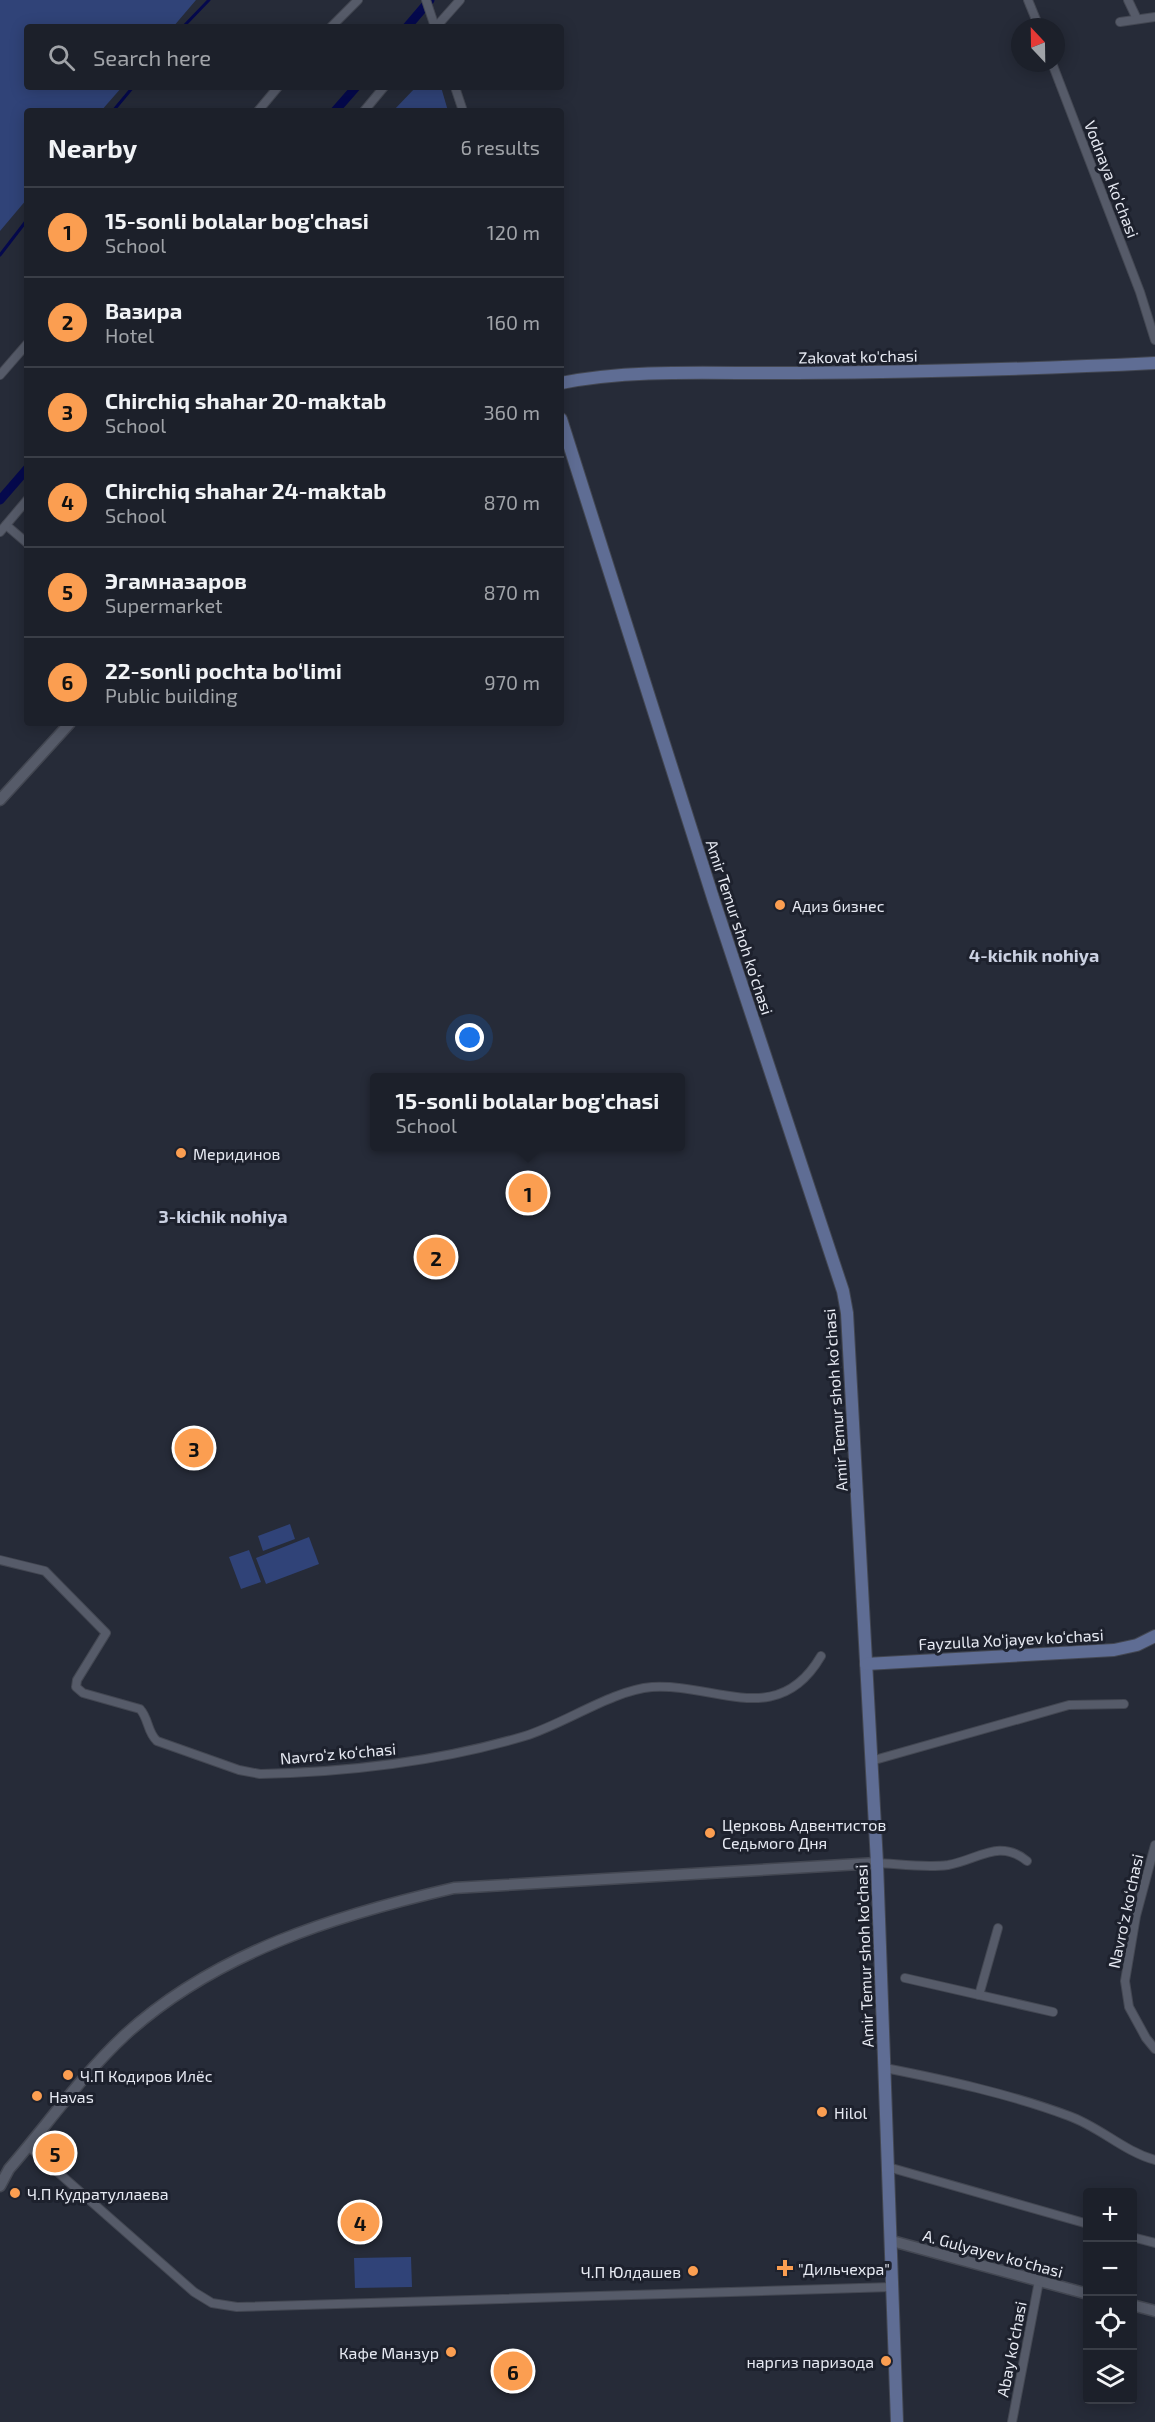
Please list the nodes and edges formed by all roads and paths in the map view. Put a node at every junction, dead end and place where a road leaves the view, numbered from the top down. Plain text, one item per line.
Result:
1 (358, 0) edge
2 (426, 0) edge
3 (460, 0) edge
4 (1028, 0) edge
5 (1128, 0) edge
6 (1155, 17) edge
7 (1035, 18) edge
8 (1137, 19) junction
9 (1120, 21) dead end
10 (334, 24) edge
11 (434, 24) edge
12 (438, 24) edge
13 (1055, 72) edge
14 (276, 90) edge
15 (382, 90) edge
16 (456, 90) edge
17 (260, 108) edge
18 (366, 108) edge
19 (462, 108) edge
20 (1155, 340) edge
21 (24, 347) edge
22 (1155, 363) edge
23 (0, 375) edge
24 (564, 382) edge
25 (564, 428) edge
26 (24, 504) edge
27 (3, 528) edge
28 (24, 541) edge
29 (67, 726) edge
30 (0, 800) edge
31 (0, 1560) edge
32 (1155, 1636) edge
33 (821, 1656) dead end
34 (866, 1664) junction
35 (1124, 1704) dead end
36 (871, 1761) junction
37 (1155, 1845) edge
38 (1027, 1861) dead end
39 (877, 1863) junction
40 (998, 1928) dead end
41 (905, 1978) dead end
42 (979, 1995) junction
43 (1053, 2012) dead end
44 (1155, 2049) edge
45 (885, 2068) junction
46 (28, 2146) junction
47 (1155, 2160) edge
48 (888, 2167) junction
49 (0, 2186) edge
50 (1083, 2223) edge
51 (1137, 2238) edge
52 (891, 2241) junction
53 (1155, 2243) edge
54 (1039, 2282) junction
55 (892, 2287) junction
56 (1083, 2293) edge
57 (1137, 2306) edge
58 (1155, 2311) edge
59 (897, 2422) edge
60 (1012, 2422) edge

1 - 10 street
2 - 11 street
3 - 12 street
4 - 7 street
5 - 8 street
6 - 8 street
8 - 9 street
13 - 20 street, Vodnaya ko‘chasi
14 - 17 street
15 - 18 street
16 - 19 street
21 - 23 street
22 - 24 main road, Zakovat ko'chasi
25 - 34 main road, Amir Temur shoh ko‘chasi
26 - 27 street
27 - 28 street
29 - 30 street
31 - 33 street, Navro‘z ko‘chasi
32 - 34 main road, Fayzulla Xo‘jayev ko‘chasi
34 - 36 main road, Amir Temur shoh ko‘chasi
35 - 36 street
36 - 39 main road, Amir Temur shoh ko‘chasi
37 - 44 street, Navro‘z ko‘chasi
38 - 39 street
39 - 45 main road, Amir Temur shoh ko‘chasi
39 - 46 street
40 - 42 street
41 - 42 street
42 - 43 street
45 - 47 street
45 - 48 main road, Amir Temur shoh ko‘chasi
46 - 49 street
46 - 55 street
48 - 50 street
48 - 52 main road, Amir Temur shoh ko‘chasi
51 - 53 street
52 - 54 street, A. Gulyayev ko‘chasi
52 - 55 main road, Amir Temur shoh ko‘chasi
54 - 56 street, A. Gulyayev ko‘chasi
54 - 60 street, Abay ko‘chasi
55 - 59 main road, Amir Temur shoh ko‘chasi
57 - 58 street

